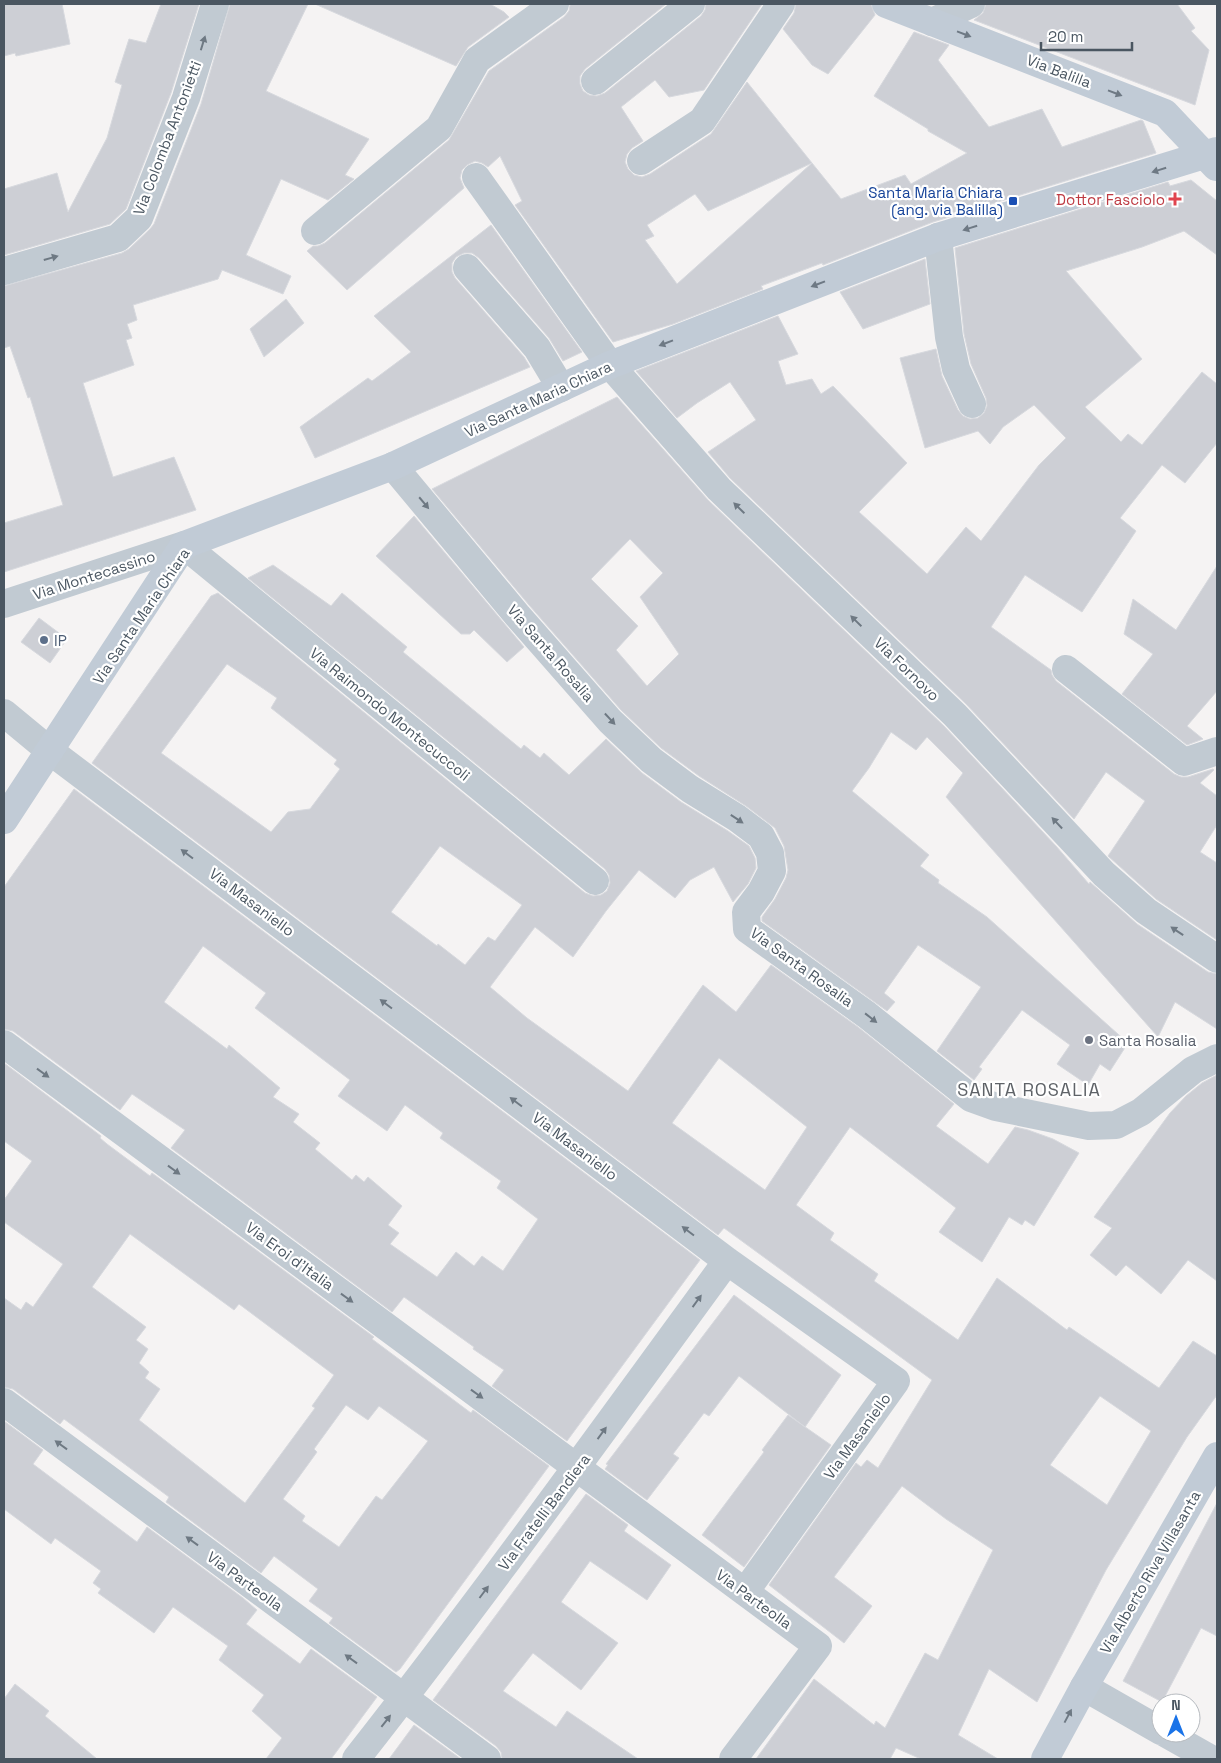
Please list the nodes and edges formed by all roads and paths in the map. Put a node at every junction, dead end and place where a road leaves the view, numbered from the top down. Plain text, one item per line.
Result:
1 (215, 4) edge
2 (555, 4) edge
3 (691, 4) edge
4 (781, 4) edge
5 (886, 4) edge
6 (971, 4) edge
7 (932, 22) junction
8 (595, 81) dead end
9 (1213, 158) edge
10 (641, 161) dead end
11 (476, 177) dead end
12 (315, 231) dead end
13 (938, 237) junction
14 (467, 268) dead end
15 (4, 271) edge
16 (610, 365) junction
17 (561, 388) junction
18 (972, 404) dead end
19 (393, 466) junction
20 (184, 546) junction
21 (4, 604) edge
22 (1066, 669) dead end
23 (4, 713) edge
24 (50, 751) junction
25 (1217, 751) edge
26 (4, 820) edge
27 (595, 882) dead end
28 (1217, 959) edge
29 (4, 1044) edge
30 (1217, 1058) edge
31 (726, 1261) junction
32 (4, 1402) edge
33 (1217, 1456) edge
34 (577, 1468) junction
35 (745, 1592) junction
36 (1084, 1686) junction
37 (404, 1698) junction
38 (1151, 1725) edge
39 (1183, 1743) edge
40 (356, 1759) edge
41 (487, 1759) edge
42 (734, 1759) edge
43 (1045, 1759) edge
44 (1211, 1759) edge

15 -> 1 street, Via Colomba Antonietti
2 - 12 street
3 - 8 street
4 - 10 street
5 - 7 street, Via Balilla
6 - 7 street
7 -> 9 street, Via Balilla
9 -> 13 street, Via Santa Maria Chiara
11 - 16 street, Via Fornovo
13 -> 16 street, Via Santa Maria Chiara
13 - 18 street
14 - 17 street
16 - 17 street, Via Santa Maria Chiara
28 -> 16 street, Via Fornovo
17 - 19 street, Via Santa Maria Chiara
19 - 20 street, Via Santa Maria Chiara
19 -> 30 street, Via Santa Rosalia
20 - 21 street, Via Montecassino
20 - 24 street, Via Santa Maria Chiara
20 - 27 street, Via Raimondo Montecuccoli
22 - 25 street
23 - 24 street, Via Masaniello
24 - 26 street, Via Santa Maria Chiara
31 -> 24 street, Via Masaniello
29 -> 34 street, Via Eroi d'Italia
34 -> 31 street, Via Fratelli Bandiera
31 - 35 street, Via Masaniello
37 -> 32 street, Via Parteolla
33 - 36 street, Via Alberto Riva Villasanta
34 - 35 street, Via Parteolla
37 -> 34 street, Via Fratelli Bandiera
35 - 42 street, Via Parteolla
36 - 38 street
43 -> 36 street, Via Alberto Riva Villasanta
40 -> 37 street, Via Fratelli Bandiera
37 - 41 street, Via Parteolla
39 - 44 street

